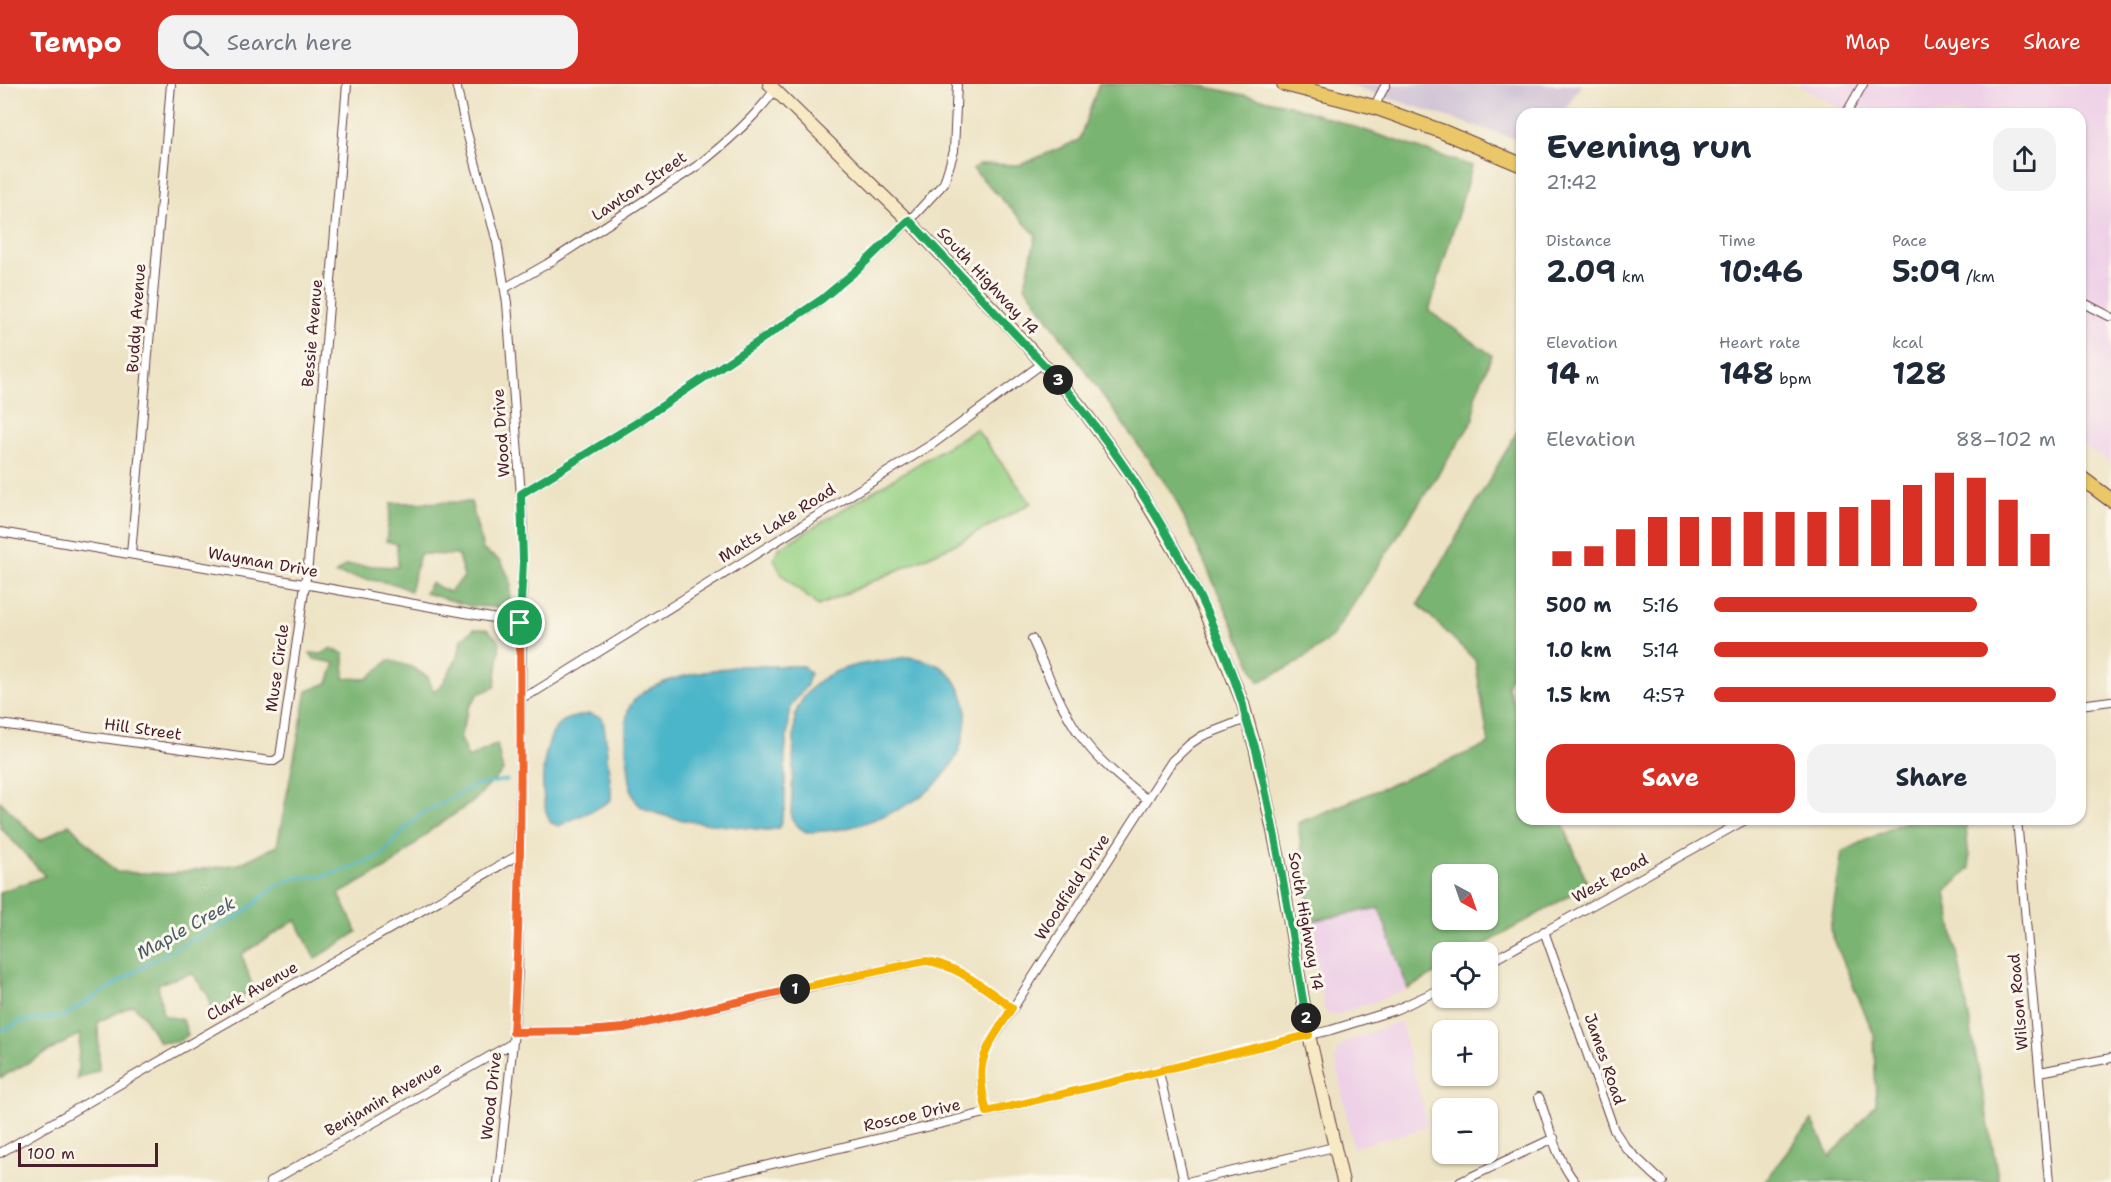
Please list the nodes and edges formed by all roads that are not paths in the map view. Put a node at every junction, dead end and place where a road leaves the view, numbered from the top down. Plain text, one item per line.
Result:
1 (171, 84) edge
2 (347, 84) edge
3 (456, 84) edge
4 (957, 84) edge
5 (1284, 84) edge
6 (1386, 84) edge
7 (1863, 84) edge
8 (772, 87) edge
9 (1374, 107) junction
10 (1849, 108) edge
11 (1516, 162) edge
12 (909, 220) junction
13 (505, 288) junction
14 (2086, 304) edge
15 (2111, 318) edge
16 (1043, 363) junction
17 (2086, 481) edge
18 (521, 494) junction
19 (2111, 500) edge
20 (0, 532) edge
21 (131, 554) junction
22 (304, 584) junction
23 (520, 623) junction
24 (1032, 639) dead end
25 (521, 698) junction
26 (2111, 701) edge
27 (2086, 704) edge
28 (1246, 719) junction
29 (0, 724) edge
30 (280, 757) joint
31 (1146, 799) junction
32 (1736, 825) edge
33 (2018, 825) edge
34 (520, 854) junction
35 (1544, 931) junction
36 (1498, 957) edge
37 (1432, 994) edge
38 (1012, 1008) junction
39 (513, 1032) junction
40 (1309, 1035) junction
41 (512, 1044) junction
42 (2111, 1058) edge
43 (1159, 1072) junction
44 (2040, 1072) junction
45 (1539, 1097) dead end
46 (987, 1112) junction
47 (1554, 1138) junction
48 (1334, 1147) junction
49 (0, 1154) edge
50 (270, 1182) edge
51 (498, 1182) edge
52 (697, 1182) edge
53 (1186, 1182) edge
54 (1343, 1182) edge
55 (1460, 1182) edge
56 (1575, 1182) edge
57 (1662, 1182) edge
58 (2049, 1182) edge

1 - 21 street, Buddy Avenue
2 - 22 street, Bessie Avenue
3 - 13 street, Wood Drive
4 - 12 street
5 - 9 main road
6 - 9 street
7 - 10 street
8 - 12 main road, South Highway 14
8 - 13 street, Lawton Street
9 - 11 main road
12 - 16 main road, South Highway 14
12 - 18 street
13 - 18 street, Wood Drive
14 - 15 street
16 - 25 street, Matts Lake Road
16 - 28 main road, South Highway 14
17 - 19 main road
18 - 23 street, Wood Drive
20 - 21 street, Wayman Drive
21 - 22 street, Wayman Drive
22 - 23 street, Wayman Drive
22 - 30 street, Muse Circle
23 - 25 street, Wood Drive
24 - 31 street
25 - 34 street, Wood Drive
26 - 27 street
28 - 31 street, Woodfield Drive
28 - 40 main road, South Highway 14
29 - 30 street, Hill Street
31 - 38 street, Woodfield Drive
32 - 35 street, West Road
33 - 44 street, Wilson Road
34 - 39 street, Wood Drive
34 - 49 street, Clark Avenue
35 - 36 street, West Road
35 - 57 street, James Road
37 - 40 street
38 - 39 street
38 - 46 street, Woodfield Drive
39 - 41 street, Wood Drive
40 - 43 street, Roscoe Drive
40 - 48 main road, South Highway 14
41 - 50 street, Benjamin Avenue
41 - 51 street, Wood Drive
42 - 44 street
43 - 46 street, Roscoe Drive
43 - 53 street
44 - 58 street, Wilson Road
45 - 47 street
46 - 52 street, Roscoe Drive
47 - 55 street
47 - 56 street
48 - 53 street
48 - 54 main road, South Highway 14

